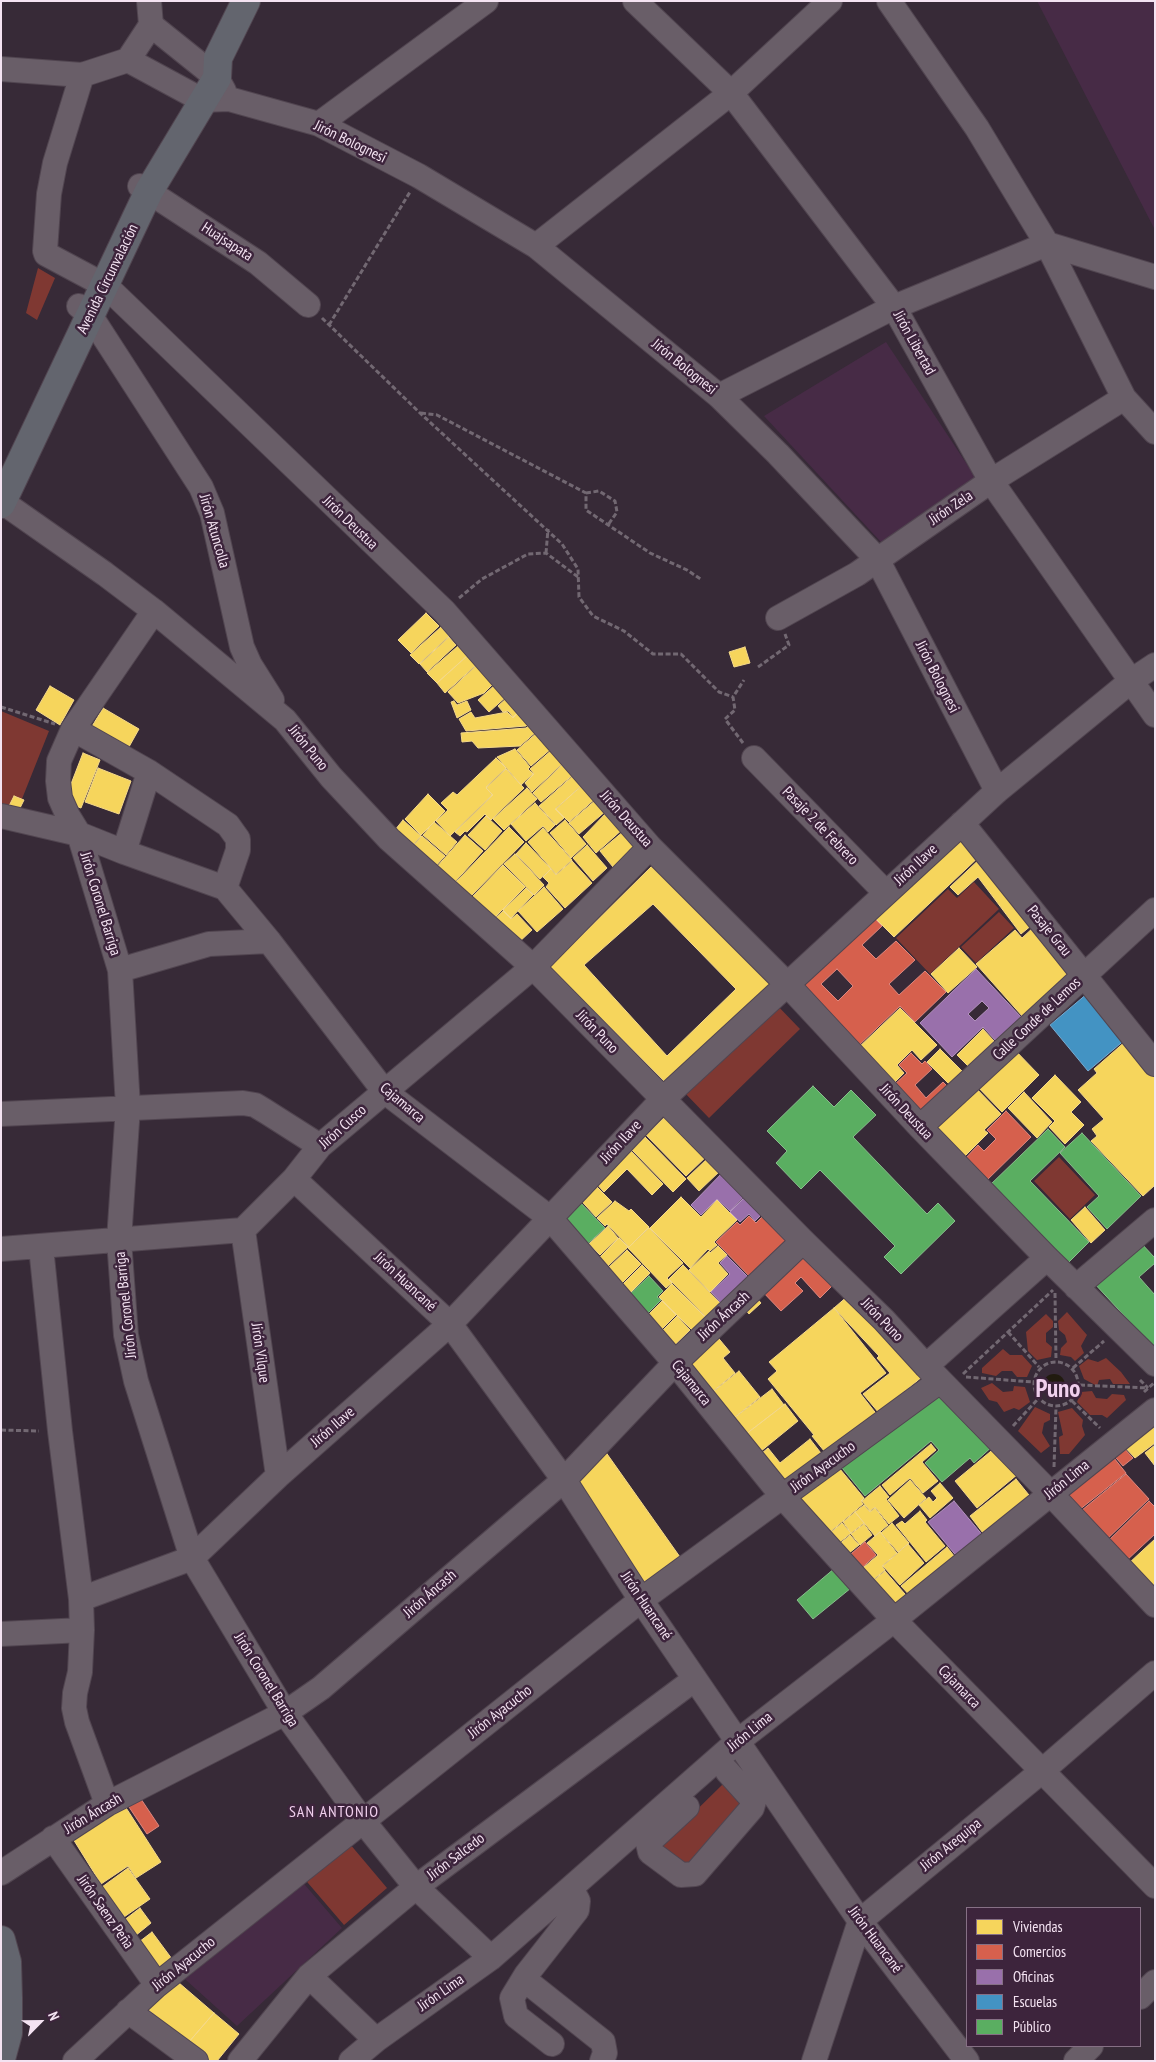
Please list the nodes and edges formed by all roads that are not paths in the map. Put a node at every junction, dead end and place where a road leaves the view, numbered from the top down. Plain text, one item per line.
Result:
1 (149, 1) edge
2 (246, 1) edge
3 (486, 1) edge
4 (634, 1) edge
5 (830, 1) edge
6 (889, 1) edge
7 (151, 25) junction
8 (128, 60) junction
9 (1, 69) edge
10 (82, 75) junction
11 (209, 83) junction
12 (731, 93) junction
13 (319, 124) junction
14 (144, 189) junction
15 (1047, 244) junction
16 (536, 246) junction
17 (1155, 277) edge
18 (99, 283) junction
19 (308, 305) road end
20 (894, 307) junction
21 (85, 311) junction
22 (719, 396) junction
23 (1124, 398) junction
24 (1155, 432) edge
25 (6, 468) edge
26 (990, 482) junction
27 (2, 502) edge
28 (877, 559) junction
29 (154, 611) junction
30 (778, 618) road end
31 (1155, 665) edge
32 (1131, 681) junction
33 (1155, 715) edge
34 (285, 720) junction
35 (73, 729) junction
36 (754, 758) road end
37 (149, 772) junction
38 (997, 791) junction
39 (1, 816) edge
40 (962, 823) junction
41 (79, 834) junction
42 (650, 846) junction
43 (124, 852) junction
44 (225, 888) junction
45 (886, 893) junction
46 (1155, 910) edge
47 (269, 941) junction
48 (533, 967) junction
49 (120, 970) junction
50 (1084, 975) junction
51 (787, 984) junction
52 (1155, 1064) edge
53 (384, 1091) junction
54 (663, 1099) junction
55 (128, 1107) junction
56 (1, 1114) edge
57 (920, 1127) junction
58 (320, 1146) junction
59 (294, 1179) junction
60 (550, 1218) junction
61 (1155, 1220) edge
62 (243, 1230) junction
63 (119, 1240) junction
64 (803, 1242) junction
65 (41, 1247) junction
66 (1, 1249) edge
67 (1046, 1258) junction
68 (1076, 1287) junction
69 (450, 1324) junction
70 (675, 1363) junction
71 (1155, 1364) edge
72 (933, 1374) junction
73 (1155, 1410) edge
74 (278, 1476) junction
75 (564, 1480) junction
76 (1052, 1485) junction
77 (783, 1497) junction
78 (192, 1558) junction
79 (81, 1599) junction
80 (641, 1600) junction
81 (1155, 1605) edge
82 (894, 1620) junction
83 (82, 1630) junction
84 (1, 1634) edge
85 (1155, 1673) edge
86 (695, 1679) junction
87 (285, 1713) junction
88 (742, 1748) junction
89 (727, 1771) junction
90 (1042, 1771) junction
91 (108, 1804) junction
92 (363, 1821) junction
93 (53, 1838) junction
94 (1, 1873) edge
95 (1155, 1886) edge
96 (416, 1888) junction
97 (571, 1888) junction
98 (860, 1921) junction
99 (1, 1940) edge
100 (491, 1958) junction
101 (526, 1975) junction
102 (309, 1976) junction
103 (1155, 1982) edge
104 (157, 1985) junction
105 (1141, 1996) edge
106 (128, 2011) junction
107 (376, 2040) junction
108 (552, 2044) dead end
109 (1090, 2047) edge
110 (79, 2058) edge
111 (1, 2059) edge
112 (196, 2061) edge
113 (240, 2061) edge
114 (351, 2061) edge
115 (602, 2061) edge
116 (814, 2061) edge
117 (967, 2061) edge
118 (1076, 2061) edge

1 - 7 street
2 - 11 highway, Avenida Circunvalación
3 - 13 street
4 - 12 street, Jirón Libertad
5 - 12 street
6 - 15 street
7 - 8 street
7 - 11 street
8 - 10 street
8 - 11 street, Jirón Bolognesi
9 - 10 street
10 - 18 street, Jirón Deustua
11 - 13 street, Jirón Bolognesi
11 - 14 highway, Avenida Circunvalación
12 - 16 street
12 - 20 street, Jirón Libertad
13 - 16 street, Jirón Bolognesi
14 - 18 highway, Avenida Circunvalación
14 - 19 street, Huajsapata
15 - 17 street
15 - 20 street
15 - 23 street
16 - 22 street, Jirón Bolognesi
18 - 21 highway, Avenida Circunvalación
18 - 42 street, Jirón Deustua
20 - 22 street
20 - 26 street, Jirón Libertad
21 - 25 highway, Avenida Circunvalación
21 - 34 street, Jirón Atuncolla
22 - 28 street, Jirón Bolognesi
23 - 24 street
23 - 26 street, Jirón Zela
25 - 27 highway, Avenida Circunvalación
26 - 28 street, Jirón Zela
26 - 32 street, Jirón Libertad
27 - 29 street, Jirón Puno
28 - 30 street, Jirón Zela
28 - 38 street, Jirón Bolognesi
29 - 34 street, Jirón Puno
29 - 35 street, Jirón Coronel Barriga
31 - 32 street, Jirón Ilave
32 - 33 street, Jirón Libertad
32 - 38 street, Jirón Ilave
34 - 48 street, Jirón Puno
35 - 37 street
35 - 41 street, Jirón Coronel Barriga
36 - 45 street, Pasaje 2 de Febrero
37 - 43 street
37 - 44 street
38 - 40 street, Jirón Ilave
39 - 41 street
40 - 45 street, Jirón Ilave
40 - 50 street, Pasaje Grau
41 - 43 street
41 - 49 street, Jirón Coronel Barriga
42 - 48 street, Jirón Cusco
42 - 51 street, Jirón Deustua
43 - 44 street
44 - 47 street, Cajamarca
45 - 51 street, Jirón Ilave
46 - 50 street, Calle Conde de Lemos
47 - 49 street
47 - 53 street, Cajamarca
48 - 53 street, Jirón Cusco
48 - 54 street, Jirón Puno
49 - 55 street, Jirón Coronel Barriga
50 - 52 street, Pasaje Grau
50 - 57 street, Calle Conde de Lemos
51 - 54 street, Jirón Ilave
51 - 57 street, Jirón Deustua
53 - 58 street, Jirón Cusco
53 - 60 street, Cajamarca
54 - 60 street, Jirón Ilave
54 - 64 street, Jirón Puno
55 - 56 street
55 - 58 street
55 - 63 street, Jirón Coronel Barriga
57 - 67 street, Jirón Deustua
58 - 59 street, Jirón Cusco
59 - 62 street, Jirón Cusco
59 - 69 street, Jirón Huancané
60 - 69 street, Jirón Ilave
60 - 70 street, Cajamarca
61 - 68 street
62 - 63 street
62 - 74 street, Jirón Vilque
63 - 65 street
63 - 78 street, Jirón Coronel Barriga
64 - 70 street, Jirón Áncash
64 - 72 street, Jirón Puno
65 - 66 street
65 - 79 street
67 - 68 street, Jirón Deustua
67 - 72 street, Jirón Ayacucho
68 - 71 street, Jirón Deustua
69 - 74 street, Jirón Ilave
69 - 75 street, Jirón Huancané
70 - 75 street, Jirón Áncash
70 - 77 street, Cajamarca
72 - 76 street, Jirón Puno
72 - 77 street, Jirón Ayacucho
73 - 76 street, Jirón Lima
74 - 78 street, Jirón Ilave
75 - 80 street, Jirón Huancané
75 - 87 street, Jirón Áncash
76 - 81 street, Jirón Puno
76 - 82 street, Jirón Lima
77 - 80 street, Jirón Ayacucho
77 - 82 street, Cajamarca
78 - 79 street, Jirón Ilave
78 - 87 street, Jirón Coronel Barriga
79 - 83 street
80 - 86 street, Jirón Huancané
80 - 92 street, Jirón Ayacucho
82 - 88 street, Jirón Lima
82 - 90 street, Cajamarca
83 - 84 street
83 - 91 street
85 - 90 street, Jirón Arequipa
86 - 88 street, Jirón Huancané
86 - 96 street, Jirón Salcedo
87 - 91 street, Jirón Áncash
87 - 92 street, Jirón Coronel Barriga
88 - 89 street
88 - 97 street, Jirón Lima
88 - 98 street, Jirón Huancané
89 - 89 street
90 - 95 street, Cajamarca
90 - 98 street, Jirón Arequipa
91 - 93 street, Jirón Áncash
92 - 96 street, Jirón Coronel Barriga
92 - 104 street, Jirón Ayacucho
93 - 94 street, Jirón Áncash
93 - 104 street, Jirón Saenz Peña
96 - 100 street, Jirón Coronel Barriga
96 - 102 street, Jirón Salcedo
97 - 100 street, Jirón Lima
97 - 101 street
98 - 116 street
98 - 117 street, Jirón Huancané
99 - 111 highway
100 - 107 street, Jirón Lima
101 - 108 street
101 - 115 street
102 - 107 street
102 - 113 street, Jirón Salcedo
103 - 105 street
104 - 106 street, Jirón Ayacucho
106 - 110 street, Jirón Ayacucho
106 - 112 street
107 - 114 street, Jirón Lima
109 - 118 street

